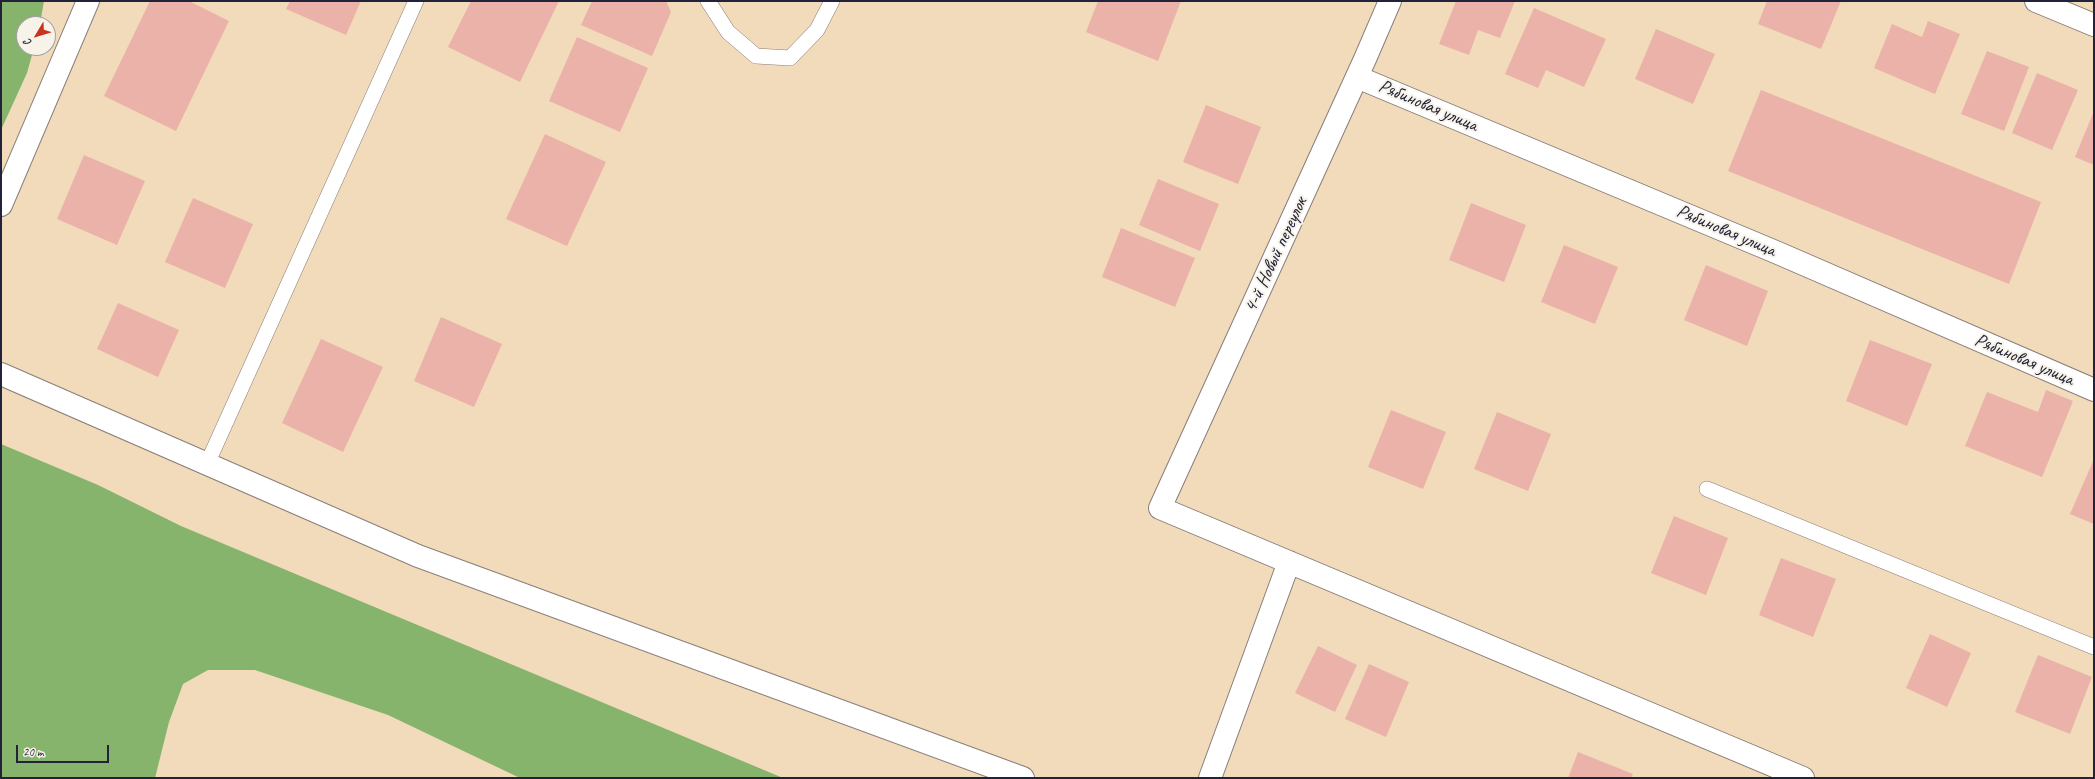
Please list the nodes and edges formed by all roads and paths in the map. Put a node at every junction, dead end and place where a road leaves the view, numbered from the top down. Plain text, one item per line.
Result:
1 (88, 1) edge
2 (416, 1) edge
3 (708, 1) edge
4 (832, 1) edge
5 (1390, 1) edge
6 (2036, 1) edge
7 (2094, 25) edge
8 (1357, 76) junction
9 (1, 205) edge
10 (1, 374) edge
11 (2094, 390) edge
12 (207, 464) junction
13 (1706, 489) dead end
14 (1289, 562) junction
15 (2094, 647) edge
16 (1023, 778) edge
17 (1210, 778) edge
18 (1803, 778) edge

1 - 9 street
2 - 12 lane
3 - 4 lane
5 - 8 street, 4-й Новый переулок
6 - 7 street
8 - 11 street, Рябиновая улица
8 - 14 street, 4-й Новый переулок
10 - 12 street
12 - 16 street
13 - 15 lane
14 - 17 street
14 - 18 street

